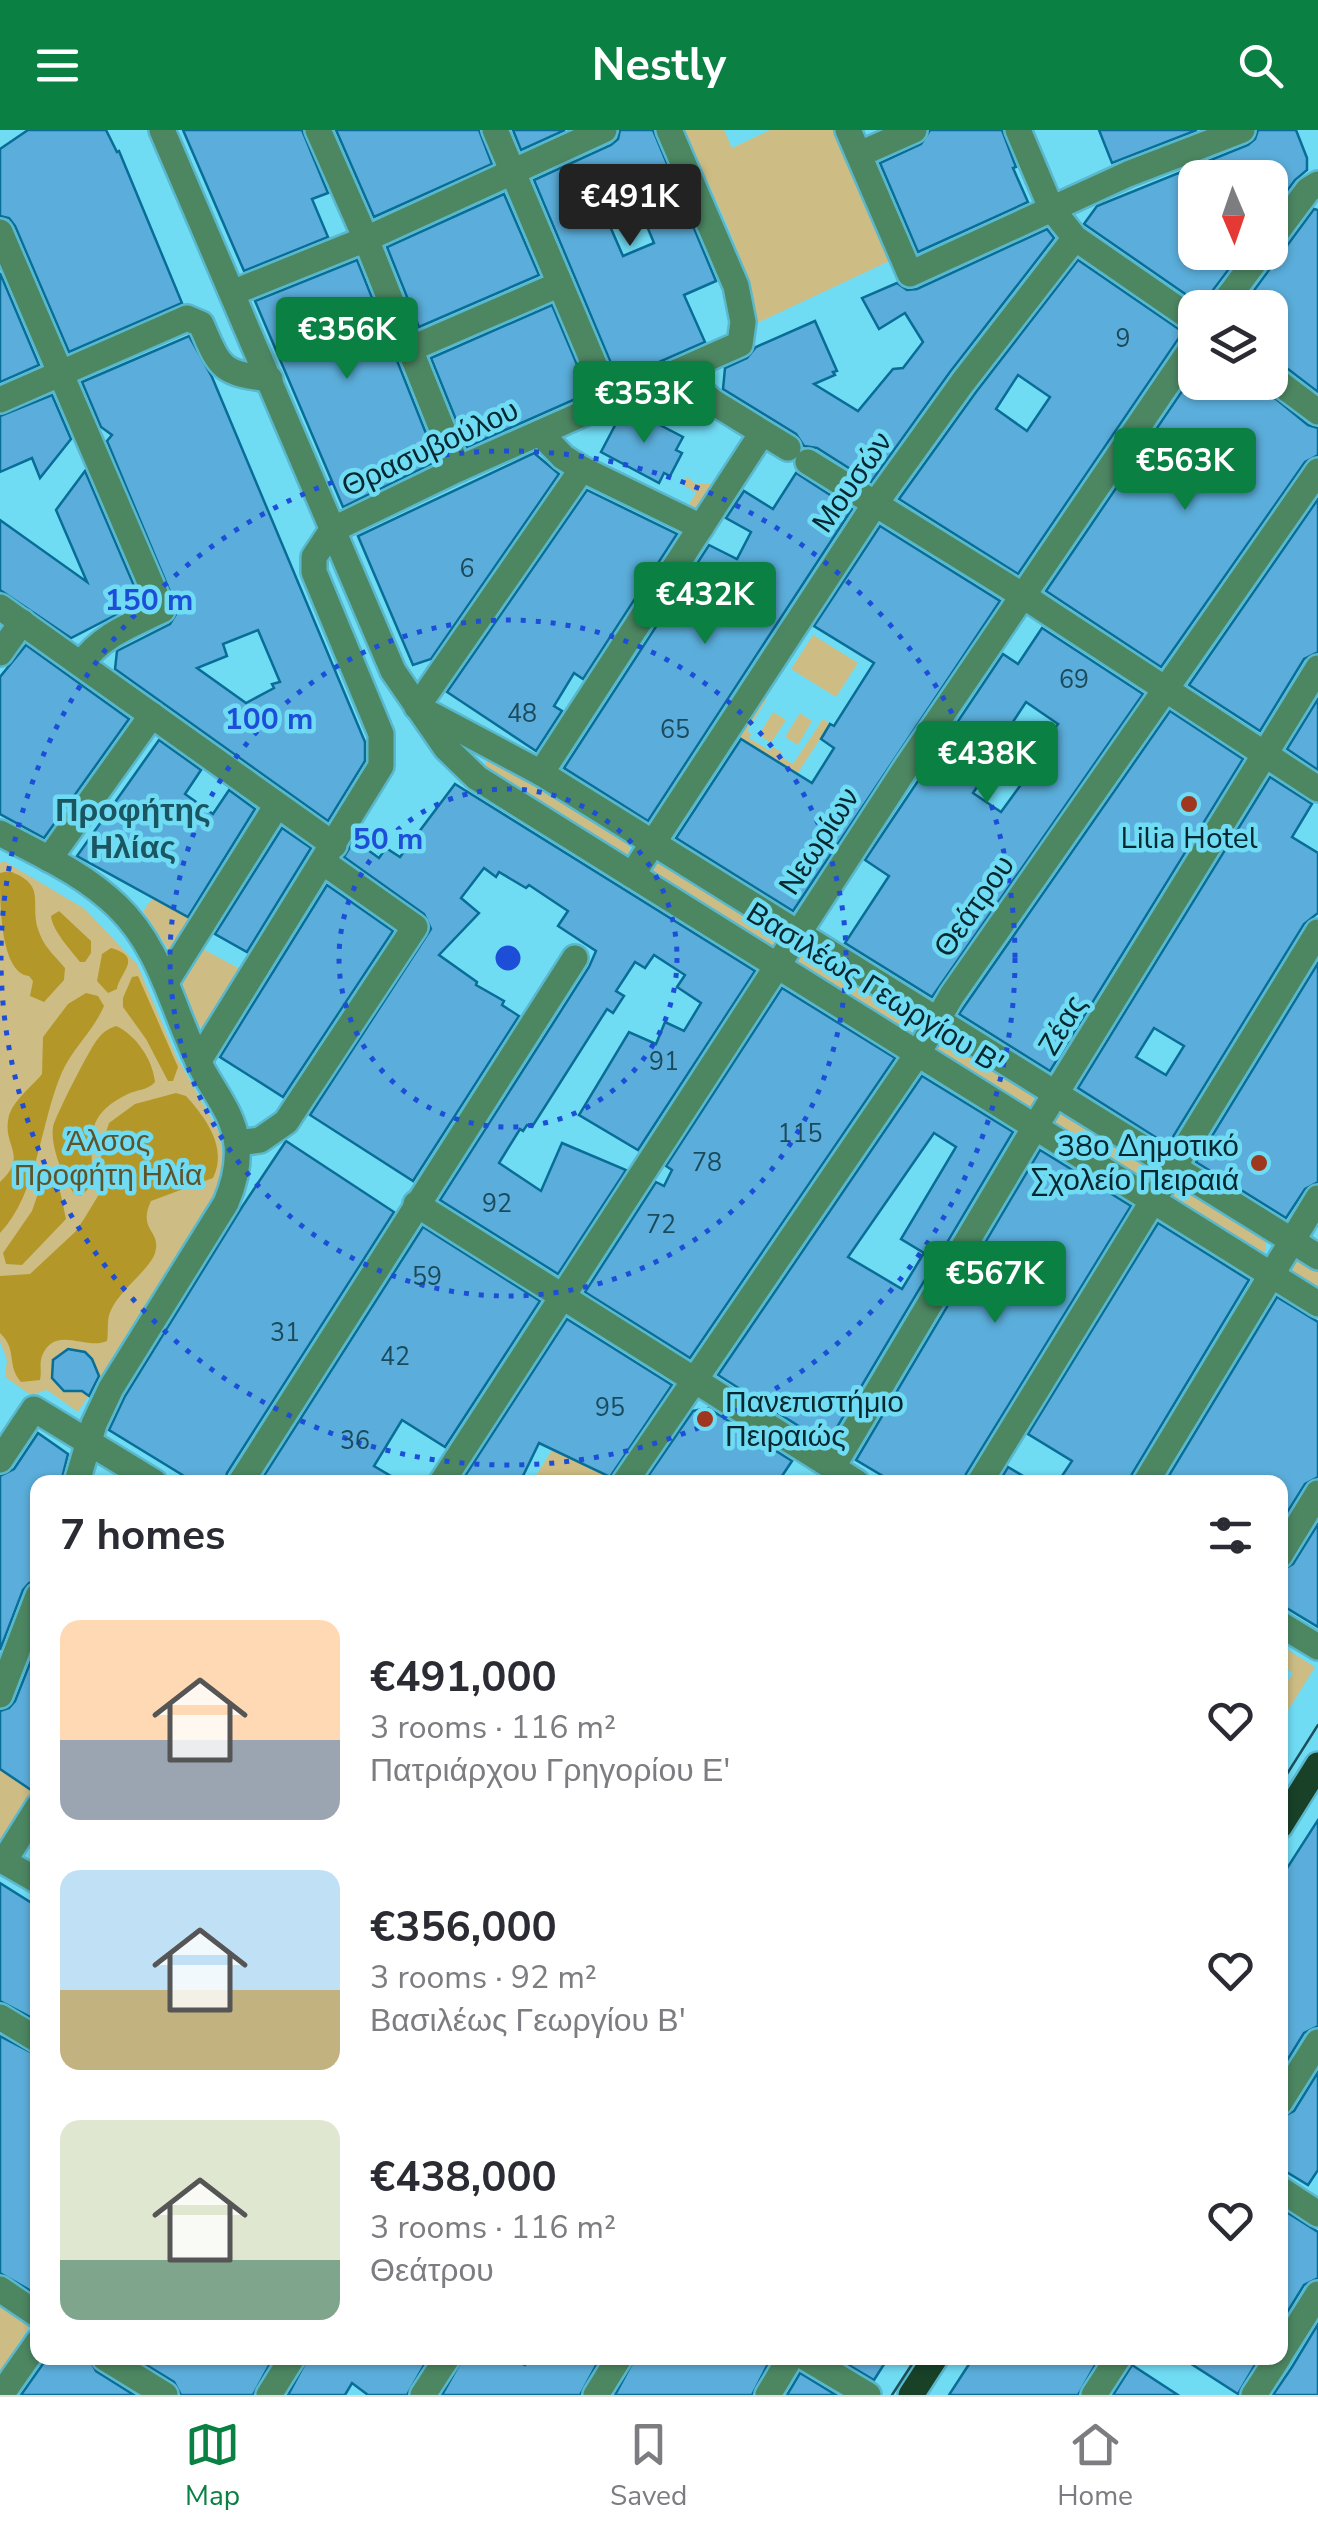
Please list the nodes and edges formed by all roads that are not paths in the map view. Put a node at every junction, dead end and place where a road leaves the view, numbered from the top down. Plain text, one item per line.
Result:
1 (162, 130) edge
2 (318, 130) edge
3 (495, 130) edge
4 (604, 130) edge
5 (669, 130) edge
6 (848, 130) edge
7 (914, 130) edge
8 (1018, 130) edge
9 (1242, 130) edge
10 (860, 154) junction
11 (513, 172) junction
12 (1318, 184) edge
13 (1052, 208) junction
14 (1288, 217) edge
15 (0, 232) edge
16 (1075, 238) junction
17 (366, 239) junction
18 (560, 284) junction
19 (232, 293) junction
20 (1178, 309) edge
21 (410, 349) junction
22 (1178, 368) edge
23 (678, 372) junction
24 (61, 374) junction
25 (270, 379) junction
26 (1288, 390) edge
27 (0, 400) edge
28 (610, 402) junction
29 (1318, 412) edge
30 (762, 433) junction
31 (540, 434) junction
32 (458, 469) junction
33 (582, 469) junction
34 (1318, 471) edge
35 (875, 504) junction
36 (701, 527) junction
37 (332, 530) junction
38 (1025, 597) junction
39 (0, 607) edge
40 (22, 622) junction
41 (0, 653) edge
42 (81, 664) junction
43 (1318, 668) edge
44 (1164, 687) junction
45 (417, 706) junction
46 (152, 715) junction
47 (1266, 753) junction
48 (541, 773) junction
49 (1318, 789) edge
50 (278, 804) junction
51 (0, 833) edge
52 (335, 843) junction
53 (654, 844) junction
54 (50, 860) junction
55 (632, 875) junction
56 (1318, 932) edge
57 (798, 934) junction
58 (575, 958) dead end
59 (778, 966) junction
60 (166, 982) junction
61 (937, 1020) junction
62 (918, 1053) junction
63 (198, 1062) junction
64 (1057, 1094) junction
65 (1036, 1127) junction
66 (237, 1144) junction
67 (1175, 1168) junction
68 (1318, 1198) edge
69 (1154, 1202) junction
70 (416, 1204) junction
71 (1292, 1241) junction
72 (1318, 1258) edge
73 (1270, 1274) junction
74 (563, 1297) junction
75 (1318, 1304) edge
76 (695, 1380) junction
77 (91, 1444) junction
78 (0, 1460) edge
79 (832, 1468) junction
80 (80, 1475) edge
81 (142, 1475) edge
82 (245, 1475) edge
83 (447, 1475) edge
84 (630, 1475) edge
85 (844, 1475) edge
86 (984, 1475) edge
87 (1150, 1475) edge
88 (1318, 1493) edge
89 (1288, 1542) edge
90 (30, 1617) edge
91 (1288, 1629) edge
92 (1318, 1648) edge
93 (0, 1695) edge
94 (1317, 1769) edge
95 (1288, 1814) edge
96 (30, 1819) edge
97 (2, 1860) edge
98 (30, 1876) edge
99 (0, 2017) edge
100 (30, 2035) edge
101 (1318, 2042) edge
102 (1288, 2089) edge
103 (1288, 2194) edge
104 (1318, 2214) edge
105 (0, 2289) edge
106 (1318, 2294) edge
107 (30, 2310) edge
108 (1288, 2342) edge
109 (30, 2353) edge
110 (116, 2365) edge
111 (288, 2365) edge
112 (442, 2365) edge
113 (615, 2365) edge
114 (786, 2365) edge
115 (818, 2365) edge
116 (1113, 2365) edge
117 (1273, 2365) edge
118 (930, 2374) edge
119 (1, 2395) edge
120 (165, 2395) edge
121 (269, 2395) edge
122 (423, 2395) edge
123 (596, 2395) edge
124 (768, 2395) edge
125 (868, 2395) edge
126 (911, 2395) edge
127 (1094, 2395) edge
128 (1254, 2395) edge

1 - 19 street, Βασιλέως Γεωργίου Β'
2 - 17 street
3 - 11 street
4 - 11 street
5 - 23 street, Θρασυβούλου
6 - 10 street
7 - 10 street
8 - 13 street
9 - 13 street
10 - 13 street
11 - 17 street
11 - 18 street
12 - 14 street
13 - 16 street
15 - 24 street
16 - 20 street
16 - 35 street, Μουσών
17 - 19 street
17 - 21 street
18 - 21 street
18 - 28 street
19 - 25 street, Βασιλέως Γεωργίου Β'
21 - 32 street
22 - 38 street, Νεωρίων
23 - 28 street, Θρασυβούλου
23 - 30 street
24 - 25 street
24 - 27 street
24 - 42 street
25 - 37 street, Βασιλέως Γεωργίου Β'
26 - 29 street
28 - 31 street, Θρασυβούλου
30 - 35 street
30 - 36 street
31 - 32 street, Θρασυβούλου
31 - 33 street
32 - 37 street, Θρασυβούλου
33 - 36 street
33 - 45 street
34 - 44 street, Θεάτρου
35 - 38 street
35 - 53 street, Μουσών
36 - 48 street
37 - 45 street, Βασιλέως Γεωργίου Β'
37 - 52 street, Θρασυβούλου
38 - 44 street
38 - 57 street, Νεωρίων
39 - 40 street
40 - 41 street
40 - 42 street
42 - 46 street
43 - 47 street, Ζέας
44 - 47 street
44 - 61 street, Θεάτρου
45 - 48 street, Βασιλέως Γεωργίου Β'
45 - 55 street, Βασιλέως Γεωργίου Β'
46 - 50 street
46 - 54 street
47 - 49 street
47 - 64 street, Ζέας
48 - 53 street, Βασιλέως Γεωργίου Β'
50 - 52 street
50 - 60 street
51 - 54 street
52 - 63 street, Θρασυβούλου
52 - 66 street
53 - 55 street, Μουσών
53 - 57 street, Βασιλέως Γεωργίου Β'
54 - 60 street
55 - 59 street, Βασιλέως Γεωργίου Β'
56 - 67 street
57 - 59 street, Νεωρίων
57 - 61 street, Βασιλέως Γεωργίου Β'
58 - 70 street
59 - 62 street, Βασιλέως Γεωργίου Β'
59 - 74 street, Νεωρίων
60 - 63 street
61 - 62 street, Θεάτρου
61 - 64 street, Βασιλέως Γεωργίου Β'
62 - 65 street, Βασιλέως Γεωργίου Β'
62 - 76 street, Θεάτρου
63 - 66 street
64 - 65 street, Ζέας
64 - 67 street, Βασιλέως Γεωργίου Β'
65 - 69 street, Βασιλέως Γεωργίου Β'
65 - 79 street, Ζέας
66 - 77 street
67 - 69 street
67 - 71 street, Βασιλέως Γεωργίου Β'
68 - 71 street
69 - 73 street, Βασιλέως Γεωργίου Β'
69 - 86 street
70 - 74 street
70 - 82 street
71 - 72 street, Βασιλέως Γεωργίου Β'
71 - 73 street
73 - 75 street, Βασιλέως Γεωργίου Β'
73 - 87 street
74 - 76 street
74 - 83 street, Νεωρίων
76 - 79 street
76 - 84 street, Θεάτρου
77 - 78 street
77 - 80 street
77 - 81 street
79 - 85 street
88 - 89 street
90 - 93 street
91 - 92 street
94 - 95 main road
96 - 97 street
97 - 98 street
99 - 100 street
101 - 102 street
103 - 104 street
105 - 107 street
106 - 108 street
109 - 119 street
110 - 120 street
111 - 121 street
112 - 122 street
113 - 123 street
114 - 124 street
115 - 125 street
116 - 127 street
117 - 128 street
118 - 126 main road

